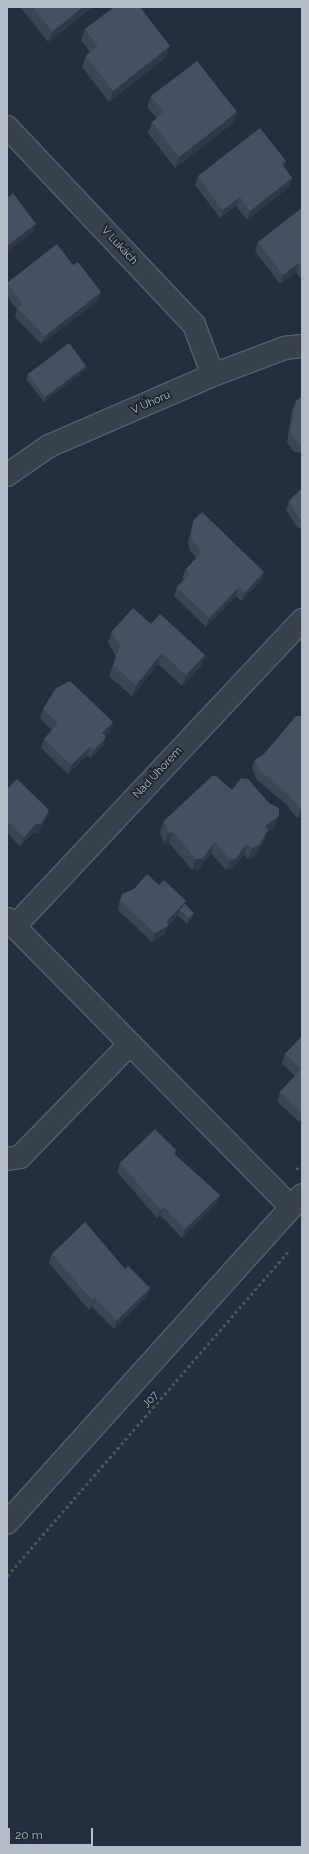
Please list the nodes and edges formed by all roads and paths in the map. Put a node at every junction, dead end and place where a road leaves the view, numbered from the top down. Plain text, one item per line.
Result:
1 (7, 127) edge
2 (302, 346) edge
3 (213, 375) junction
4 (7, 475) edge
5 (302, 620) edge
6 (11, 923) edge
7 (130, 1044) junction
8 (7, 1159) edge
9 (297, 1201) edge
10 (293, 1244) dead end
11 (7, 1523) edge
12 (7, 1576) edge

1 - 3 street, V Lukách
2 - 3 street, V Úhoru
3 - 4 street, V Úhoru
5 - 6 street, Nad Úhorem
6 - 7 street
7 - 8 street
7 - 9 street
9 - 11 street
10 - 12 path, J07

